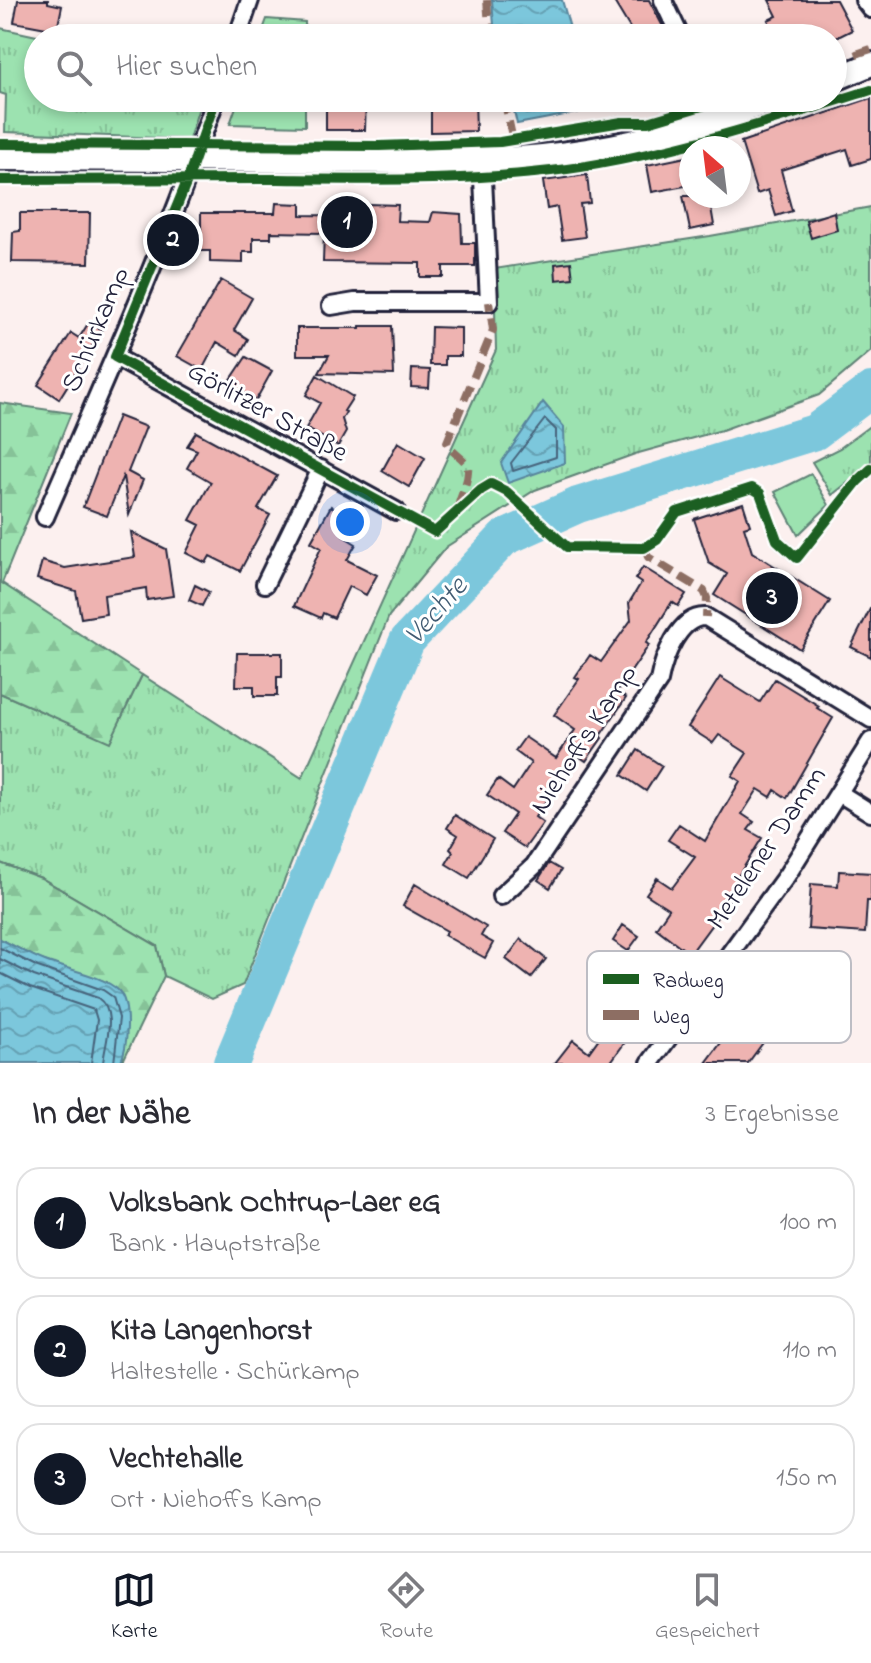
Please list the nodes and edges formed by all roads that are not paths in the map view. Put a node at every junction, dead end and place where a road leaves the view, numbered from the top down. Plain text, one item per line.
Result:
1 (250, 0) edge
2 (663, 0) edge
3 (864, 0) edge
4 (871, 9) edge
5 (242, 24) edge
6 (674, 24) edge
7 (211, 112) edge
8 (704, 112) edge
9 (482, 158) junction
10 (0, 159) edge
11 (195, 161) junction
12 (331, 306) dead end
13 (115, 357) junction
14 (321, 469) junction
15 (871, 469) edge
16 (396, 511) dead end
17 (45, 517) dead end
18 (777, 540) dead end
19 (265, 584) dead end
20 (871, 719) edge
21 (871, 741) edge
22 (839, 793) junction
23 (871, 813) edge
24 (501, 896) dead end
25 (732, 951) edge
26 (665, 1043) edge
27 (650, 1063) edge

1 - 5 street
2 - 6 street
3 - 4 street
7 - 11 street, Schürkamp
8 - 9 main road
9 - 11 main road
9 - 12 street
10 - 11 main road
11 - 13 street, Schürkamp
13 - 14 street, Görlitzer Straße
13 - 17 street, Schürkamp
14 - 16 street, Görlitzer Straße
14 - 19 street, Görlitzer Straße
15 - 18 lane
20 - 24 street, Niehoffs Kamp
21 - 22 street, Metelener Damm
22 - 23 street
22 - 25 street, Metelener Damm
26 - 27 street, Metelener Damm

